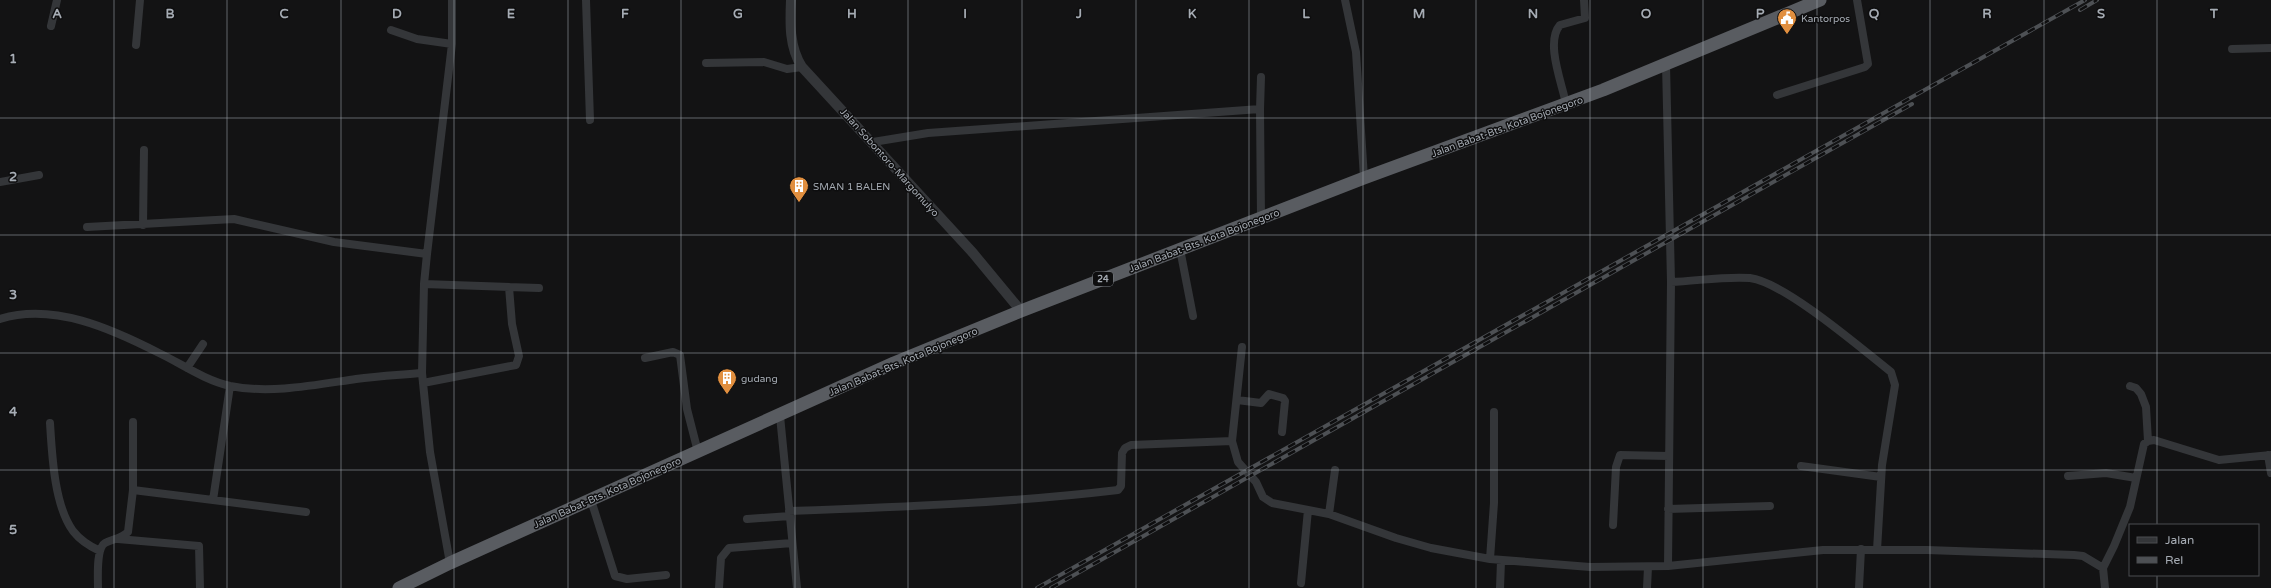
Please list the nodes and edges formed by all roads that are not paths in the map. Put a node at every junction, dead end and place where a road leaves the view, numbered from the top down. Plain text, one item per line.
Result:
1 (57, 0) edge
2 (140, 0) edge
3 (452, 0) edge
4 (586, 0) edge
5 (791, 0) edge
6 (1345, 0) edge
7 (1584, 0) edge
8 (1820, 0) edge
9 (1858, 0) edge
10 (51, 26) dead end
11 (391, 30) dead end
12 (452, 44) junction
13 (136, 45) dead end
14 (2271, 48) edge
15 (2232, 49) dead end
16 (706, 64) dead end
17 (1666, 64) junction
18 (802, 67) junction
19 (1261, 77) dead end
20 (1778, 95) dead end
21 (1566, 104) junction
22 (1260, 109) junction
23 (590, 120) dead end
24 (873, 142) junction
25 (144, 150) dead end
26 (39, 174) dead end
27 (1364, 178) junction
28 (0, 182) edge
29 (1262, 218) junction
30 (143, 225) junction
31 (87, 227) dead end
32 (1180, 250) junction
33 (427, 254) junction
34 (1671, 282) junction
35 (424, 284) junction
36 (509, 287) junction
37 (539, 288) dead end
38 (1021, 311) junction
39 (1193, 316) dead end
40 (0, 319) edge
41 (203, 344) dead end
42 (1242, 347) dead end
43 (645, 358) dead end
44 (187, 368) junction
45 (422, 373) junction
46 (423, 383) junction
47 (230, 386) junction
48 (2130, 386) dead end
49 (1237, 400) junction
50 (1494, 412) dead end
51 (780, 416) junction
52 (133, 422) dead end
53 (50, 423) dead end
54 (1282, 432) dead end
55 (1232, 441) junction
56 (2148, 441) junction
57 (698, 452) junction
58 (2266, 455) edge
59 (1669, 456) junction
60 (1801, 466) dead end
61 (1335, 470) dead end
62 (2271, 473) edge
63 (2068, 476) dead end
64 (1881, 477) junction
65 (2136, 478) junction
66 (133, 490) junction
67 (213, 500) junction
68 (591, 500) junction
69 (1770, 506) dead end
70 (1668, 509) junction
71 (1308, 510) junction
72 (306, 512) dead end
73 (790, 513) junction
74 (1329, 514) junction
75 (747, 520) dead end
76 (1613, 525) dead end
77 (117, 539) junction
78 (792, 543) junction
79 (1861, 549) junction
80 (1877, 550) junction
81 (100, 551) junction
82 (1490, 559) junction
83 (1501, 561) junction
84 (450, 563) junction
85 (1668, 566) junction
86 (1648, 567) junction
87 (2103, 568) junction
88 (666, 575) dead end
89 (1301, 583) dead end
90 (98, 588) edge
91 (200, 588) edge
92 (400, 588) edge
93 (719, 588) edge
94 (797, 588) edge
95 (1500, 588) edge
96 (1646, 588) edge
97 (1859, 588) edge
98 (2105, 588) edge

1 - 10 street
2 - 13 street
3 - 12 street
4 - 23 street
5 - 18 street, Jalan Sobontoro-Margomulyo
6 - 27 street
7 - 21 street
8 - 17 highway, Jalan Babat-Bts. Kota Bojonegoro / 24
9 - 20 street
11 - 12 street
12 - 33 street
14 - 15 street
16 - 18 street
17 - 21 highway, Jalan Babat-Bts. Kota Bojonegoro / 24
17 - 34 street
18 - 24 street, Jalan Sobontoro-Margomulyo
19 - 22 street
21 - 27 highway, Jalan Babat-Bts. Kota Bojonegoro / 24
22 - 24 street
22 - 29 street
24 - 38 street, Jalan Sobontoro-Margomulyo
25 - 30 street
26 - 28 street
27 - 29 highway, Jalan Babat-Bts. Kota Bojonegoro / 24
29 - 32 highway, Jalan Babat-Bts. Kota Bojonegoro / 24
30 - 31 street
30 - 33 street
32 - 38 highway, Jalan Babat-Bts. Kota Bojonegoro / 24
32 - 39 street
33 - 35 street
34 - 59 street
34 - 64 street
35 - 36 street
35 - 45 street
36 - 37 street
36 - 46 street
38 - 51 highway, Jalan Babat-Bts. Kota Bojonegoro / 24
40 - 44 street
41 - 44 street
42 - 49 street
43 - 57 street
44 - 47 street
45 - 46 street
45 - 47 street
46 - 84 street
47 - 67 street
48 - 56 street
49 - 54 street
49 - 55 street
50 - 82 street
51 - 57 highway, Jalan Babat-Bts. Kota Bojonegoro / 24
51 - 73 street
52 - 66 street
53 - 81 street
55 - 71 street
55 - 73 street
56 - 58 street
56 - 65 street
57 - 68 highway, Jalan Babat-Bts. Kota Bojonegoro / 24
58 - 62 street
59 - 70 street
59 - 76 street
60 - 64 street
61 - 74 street
63 - 65 street
64 - 80 street
65 - 87 street
66 - 67 street
66 - 77 street
67 - 72 street
68 - 84 highway, Jalan Babat-Bts. Kota Bojonegoro / 24
68 - 88 street
69 - 70 street
70 - 85 street
71 - 74 street
71 - 89 street
73 - 75 street
73 - 78 street
74 - 82 street
77 - 81 street
77 - 91 street
78 - 93 street
78 - 94 street
79 - 80 street
79 - 85 street
79 - 97 street
80 - 87 street
81 - 90 street
82 - 83 street
83 - 86 street
83 - 95 street
84 - 92 highway, Jalan Babat-Bts. Kota Bojonegoro / 24
85 - 86 street
86 - 96 street
87 - 98 street

